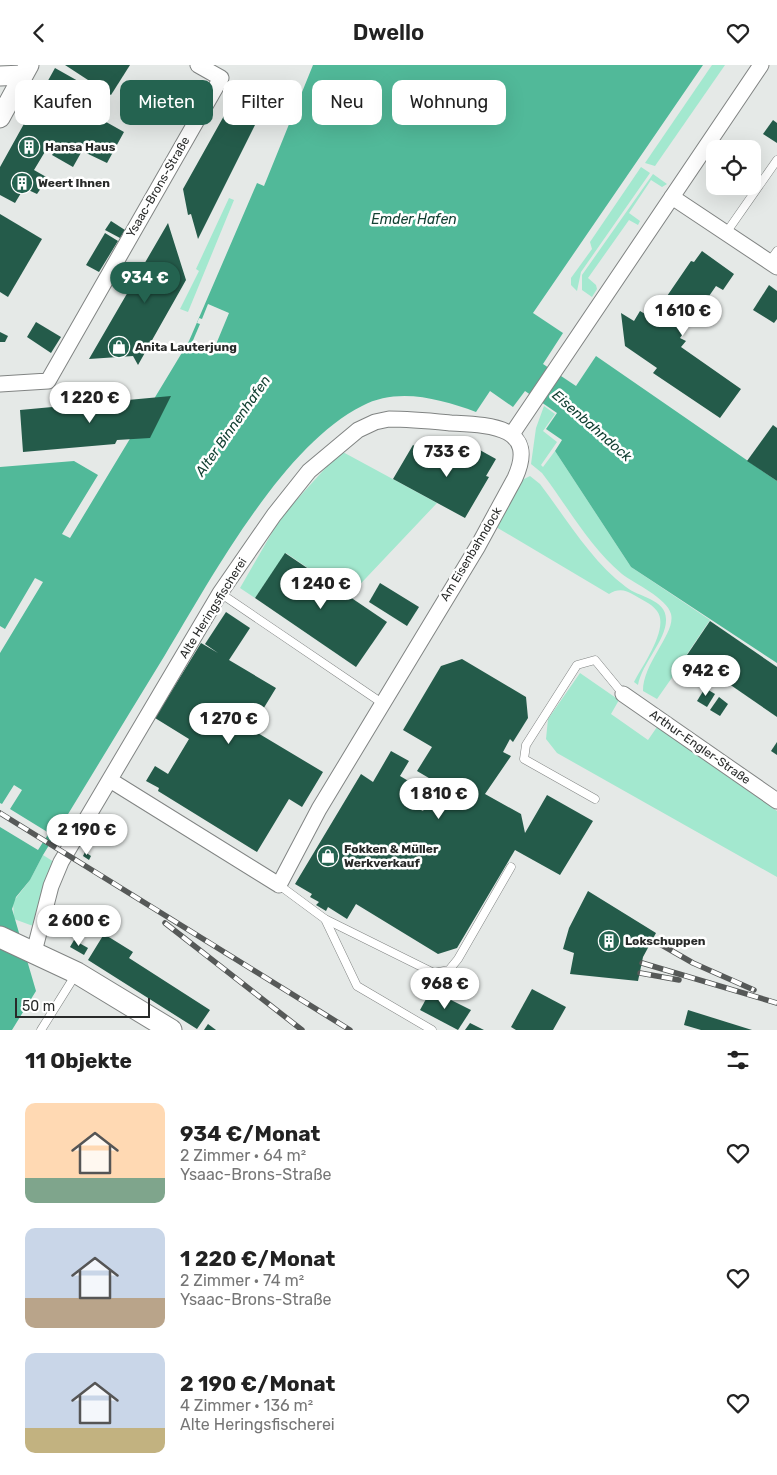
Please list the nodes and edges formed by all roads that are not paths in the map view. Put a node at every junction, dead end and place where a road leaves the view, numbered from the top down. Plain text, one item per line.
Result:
1 (198, 65) edge
2 (761, 65) edge
3 (22, 68) edge
4 (0, 76) edge
5 (0, 118) edge
6 (777, 160) edge
7 (672, 197) junction
8 (726, 233) junction
9 (774, 260) edge
10 (0, 384) edge
11 (512, 434) junction
12 (220, 593) junction
13 (623, 694) joint
14 (382, 703) junction
15 (110, 780) junction
16 (595, 799) dead end
17 (777, 801) edge
18 (511, 867) dead end
19 (279, 885) junction
20 (326, 919) junction
21 (0, 937) edge
22 (29, 950) junction
23 (77, 973) junction
24 (41, 1030) edge
25 (171, 1030) edge
26 (432, 1030) edge

1 - 10 street, Ysaac-Brons-Straße
2 - 7 street
3 - 4 street
3 - 5 street
6 - 8 lane
7 - 8 street
7 - 11 street
8 - 9 street
11 - 12 street, Alte Heringsfischerei
11 - 14 street, Am Eisenbahndock
12 - 14 lane
12 - 15 street, Alte Heringsfischerei
13 - 16 lane
13 - 17 street, Arthur-Engler-Straße
14 - 19 street, Am Eisenbahndock
15 - 19 street
15 - 22 street, Alte Heringsfischerei
18 - 20 lane
19 - 20 lane
20 - 26 lane
21 - 22 main road
22 - 23 main road
23 - 24 lane
23 - 25 main road

